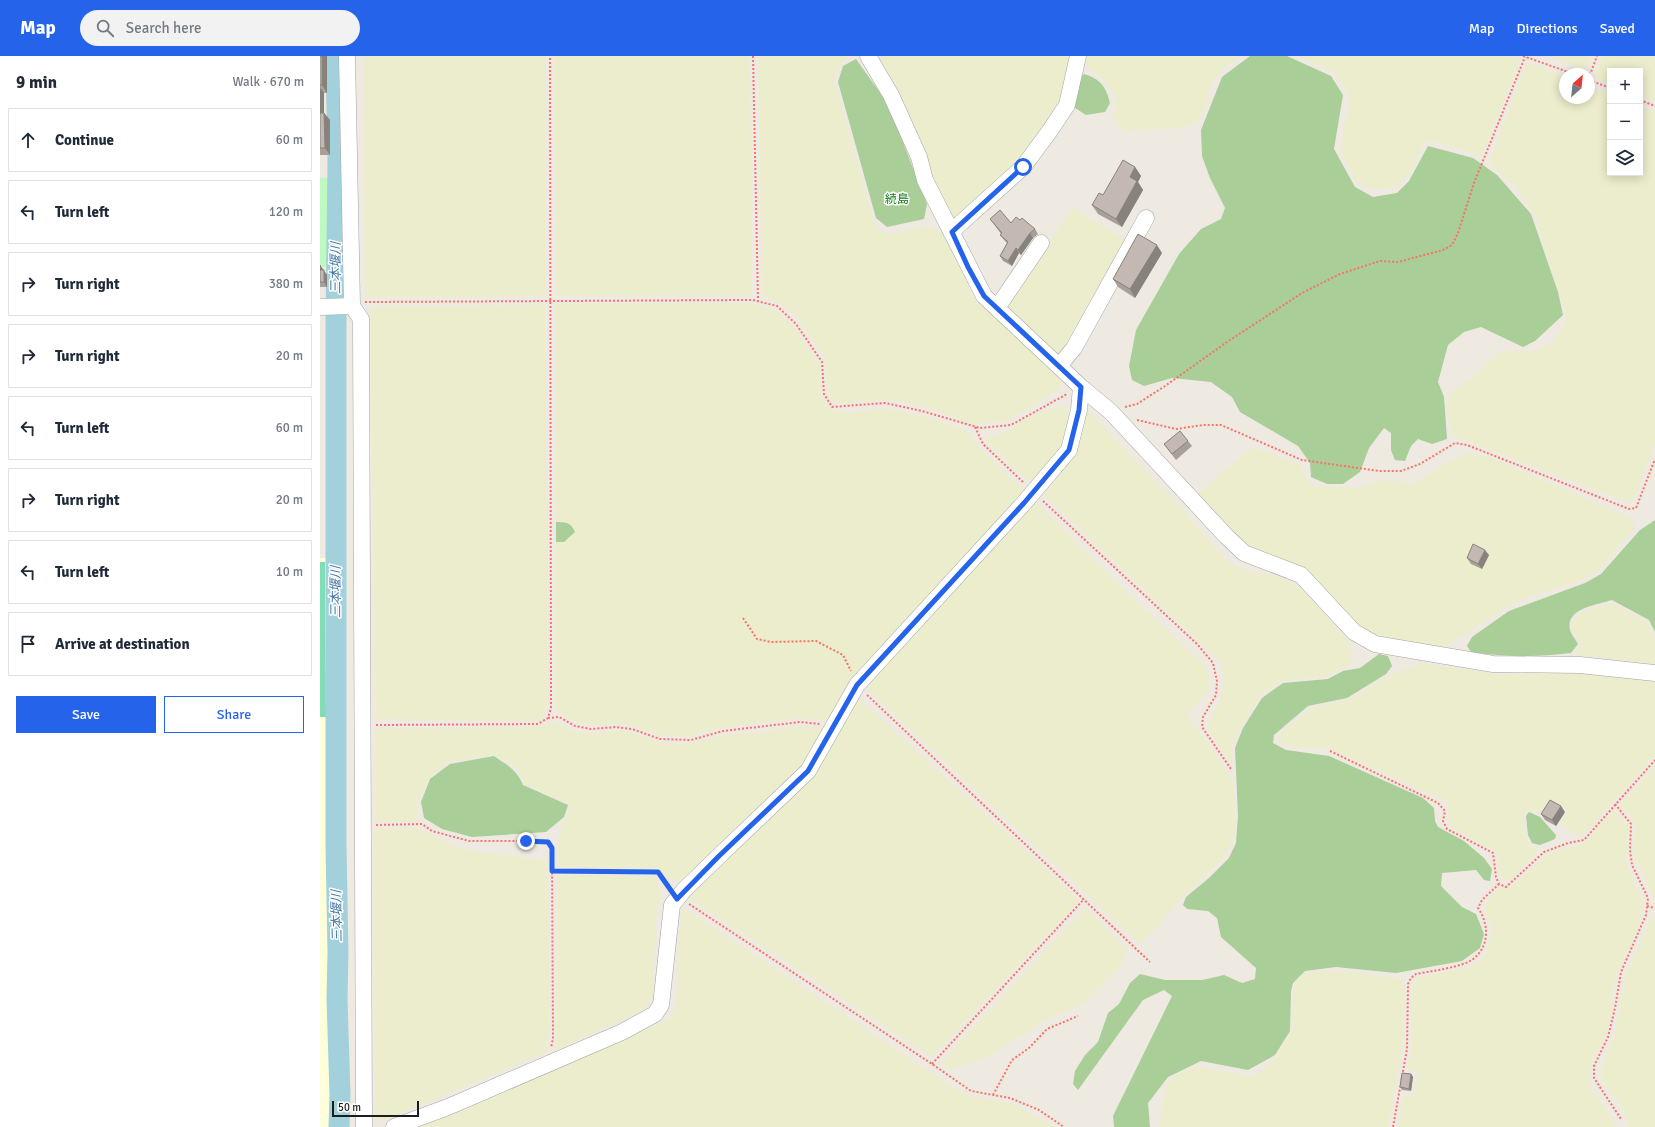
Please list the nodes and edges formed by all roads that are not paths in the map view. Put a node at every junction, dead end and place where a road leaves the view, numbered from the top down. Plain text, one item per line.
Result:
1 (347, 56) edge
2 (357, 56) edge
3 (868, 56) edge
4 (1078, 56) edge
5 (1146, 218) dead end
6 (952, 232) junction
7 (1041, 243) dead end
8 (354, 305) junction
9 (323, 307) edge
10 (997, 308) junction
11 (1059, 366) junction
12 (1081, 387) junction
13 (1655, 673) edge
14 (364, 1127) edge
15 (394, 1127) edge

1 - 8 street
2 - 8 street
3 - 6 street
4 - 6 street
5 - 11 street
6 - 10 street
7 - 10 street
8 - 9 street
8 - 14 street
10 - 11 street
11 - 12 street
12 - 13 street
12 - 15 street

